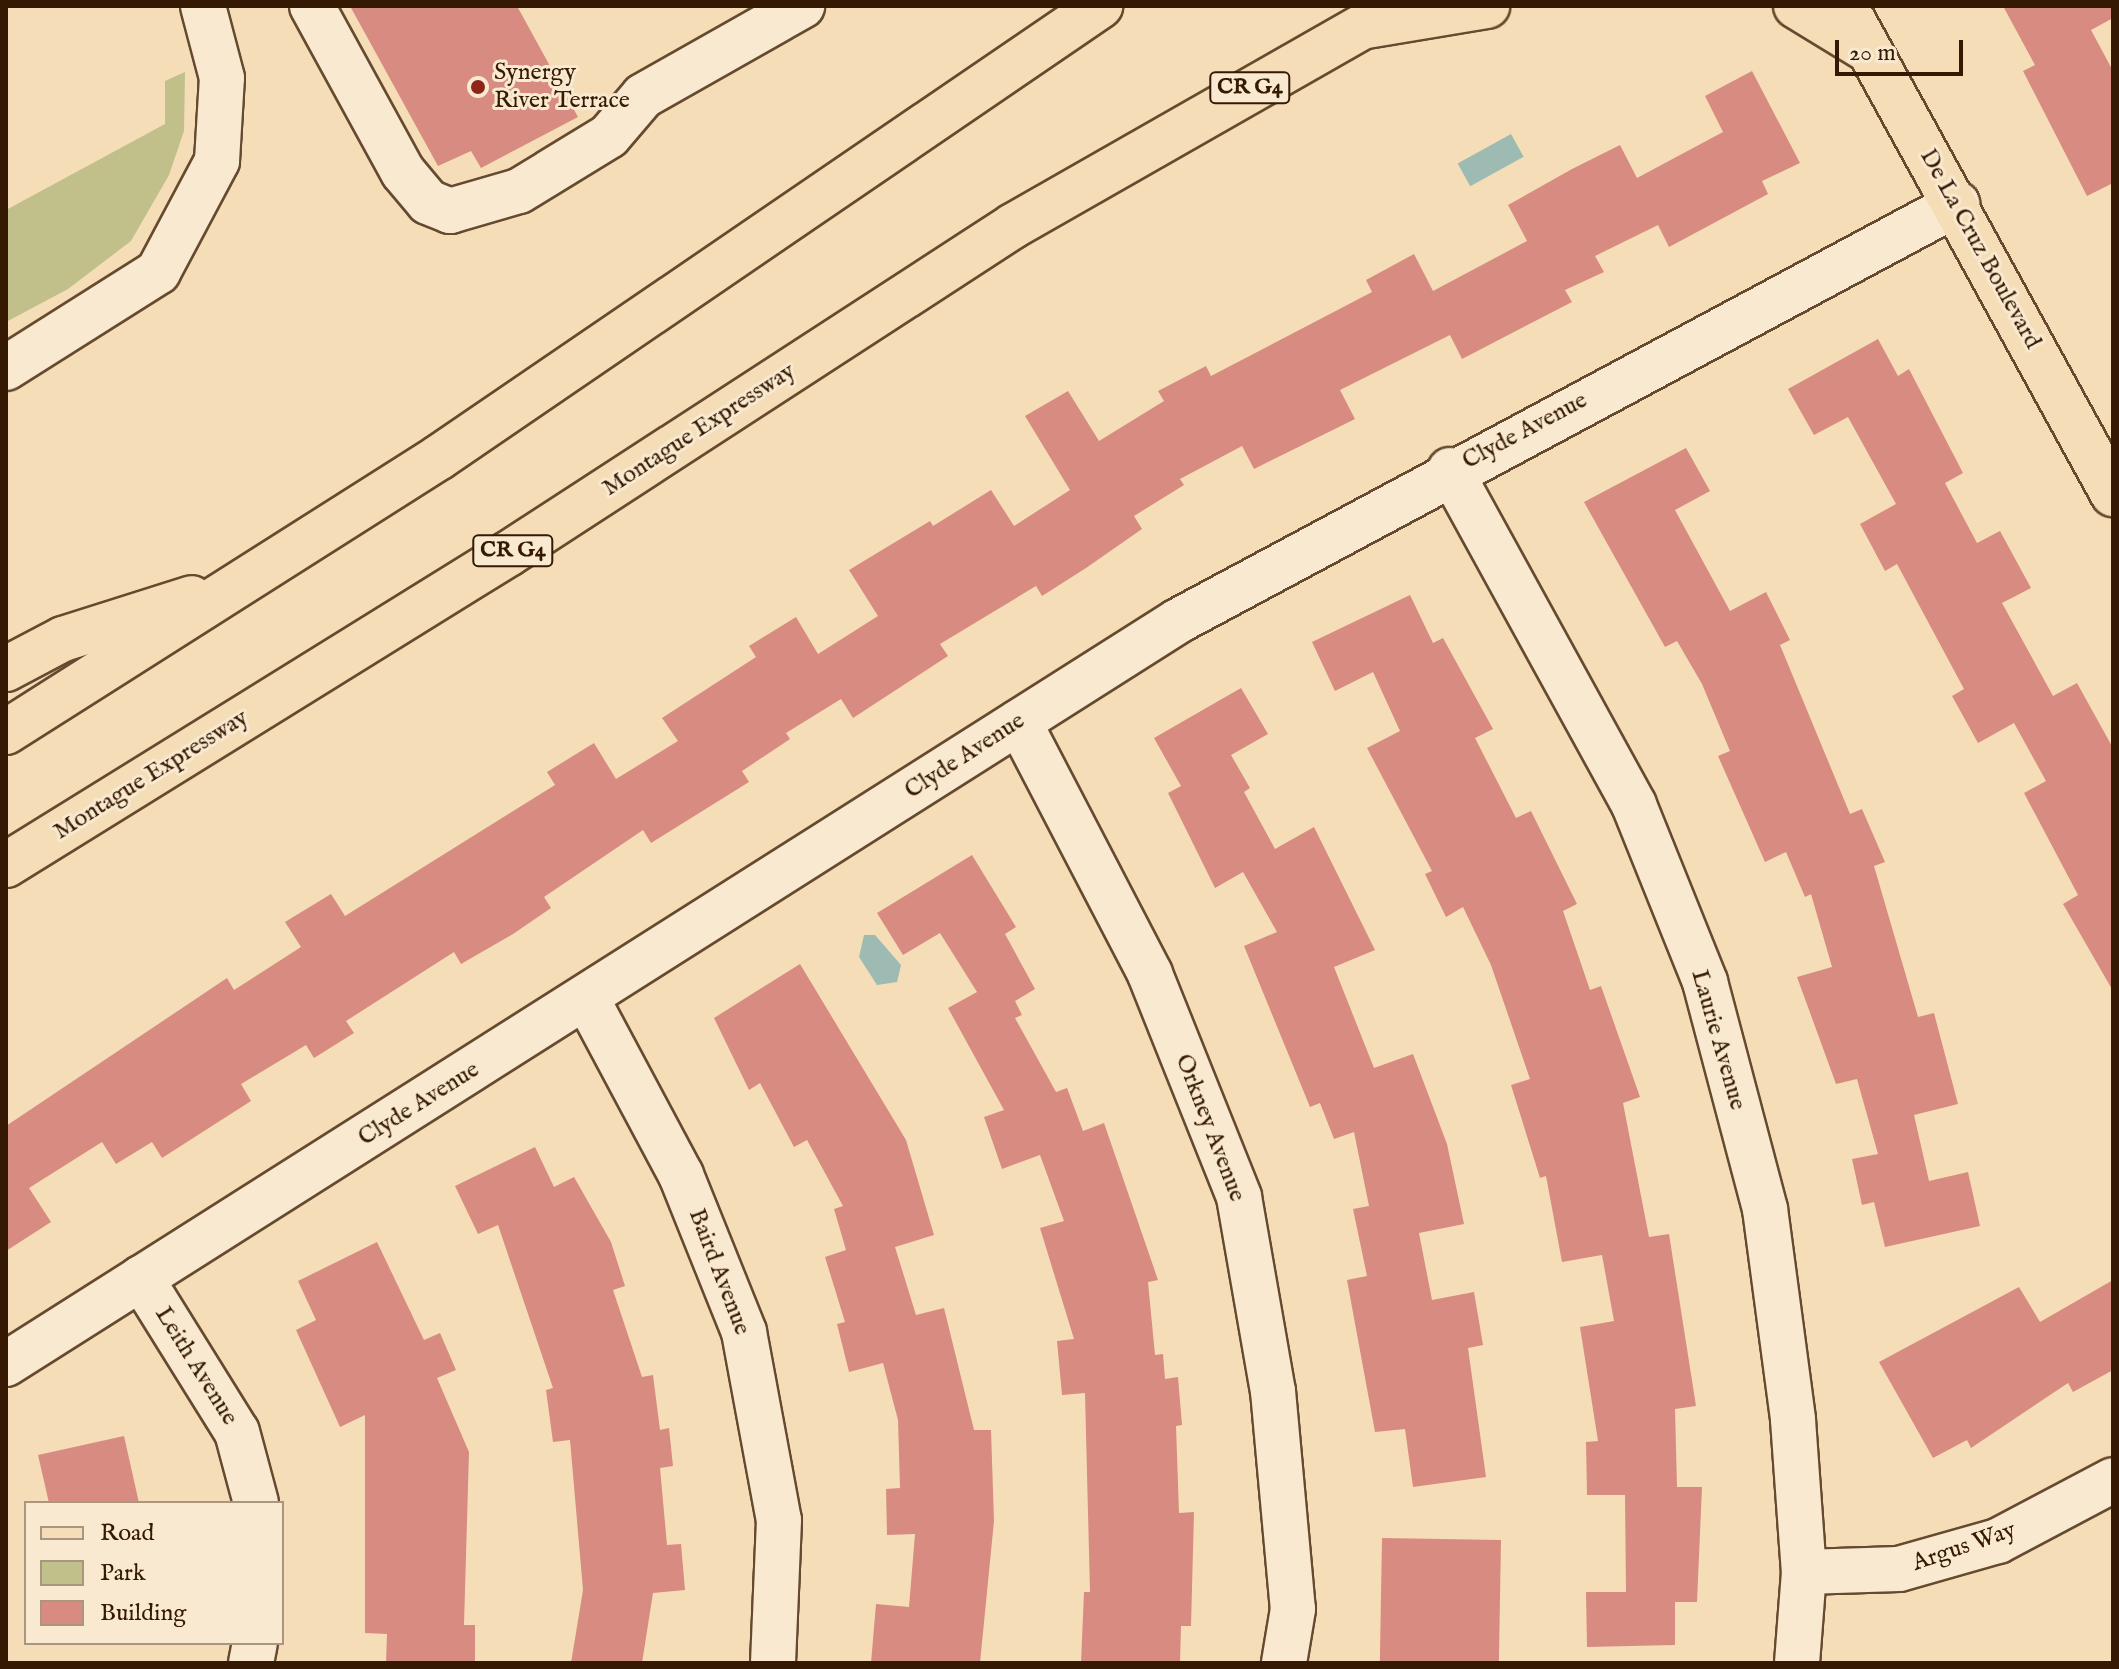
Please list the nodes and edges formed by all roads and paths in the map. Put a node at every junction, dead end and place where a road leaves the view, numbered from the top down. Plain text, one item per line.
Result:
1 (203, 6) edge
2 (312, 6) edge
3 (802, 6) edge
4 (1100, 6) edge
5 (1398, 6) edge
6 (1487, 6) edge
7 (1796, 6) edge
8 (1845, 6) edge
9 (1361, 27) junction
10 (1868, 50) junction
11 (1957, 204) junction
12 (6, 368) edge
13 (1450, 470) junction
14 (2113, 494) edge
15 (252, 579) junction
16 (6, 669) edge
17 (1019, 722) junction
18 (6, 732) edge
19 (6, 865) edge
20 (587, 999) junction
21 (141, 1278) junction
22 (6, 1364) edge
23 (2113, 1480) edge
24 (255, 1501) edge
25 (1804, 1572) junction
26 (773, 1663) edge
27 (1284, 1663) edge
28 (1797, 1663) edge

1 - 12 street
2 - 3 street
4 - 15 main road
5 - 9 main road, Montague Expressway / CR G4
6 - 9 main road
7 - 10 main road
8 - 10 main road, De La Cruz Boulevard
9 - 19 main road, Montague Expressway / CR G4
10 - 11 main road, De La Cruz Boulevard
11 - 13 street, Clyde Avenue
11 - 14 main road, De La Cruz Boulevard
13 - 17 street, Clyde Avenue
13 - 25 street, Laurie Avenue
15 - 16 main road
15 - 18 main road
17 - 20 street, Clyde Avenue
17 - 27 street, Orkney Avenue
20 - 21 street, Clyde Avenue
20 - 26 street, Baird Avenue
21 - 22 street, Clyde Avenue
21 - 24 street, Leith Avenue
23 - 25 street, Argus Way
25 - 28 street, Laurie Avenue

